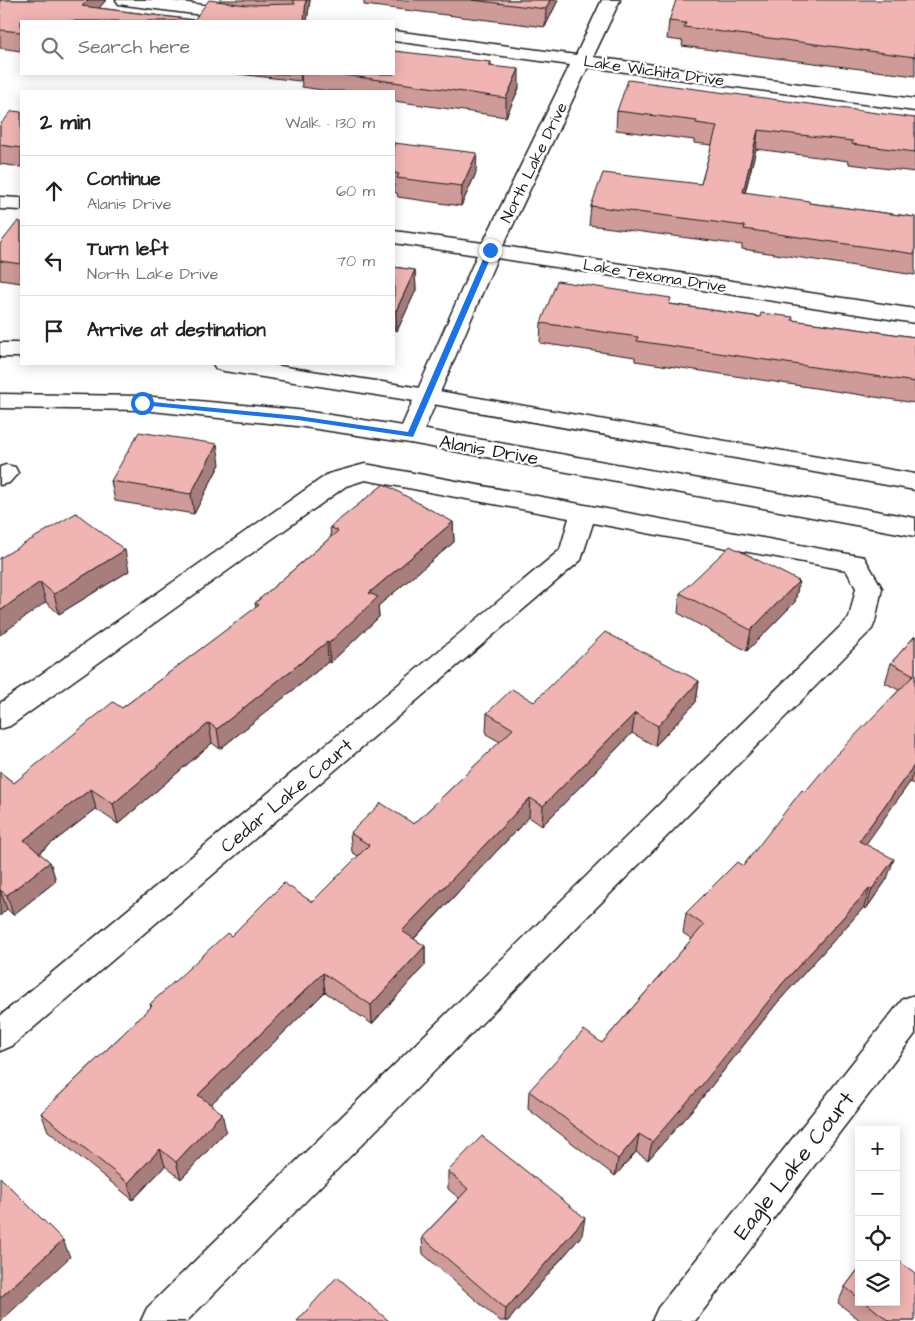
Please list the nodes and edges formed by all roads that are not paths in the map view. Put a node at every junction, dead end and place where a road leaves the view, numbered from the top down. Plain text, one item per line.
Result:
1 (125, 0) edge
2 (611, 0) edge
3 (278, 20) edge
4 (395, 36) edge
5 (582, 60) junction
6 (915, 105) edge
7 (0, 202) edge
8 (20, 204) edge
9 (395, 237) edge
10 (490, 250) junction
11 (915, 316) edge
12 (0, 350) edge
13 (20, 350) edge
14 (230, 365) edge
15 (427, 396) junction
16 (0, 401) edge
17 (410, 435) junction
18 (915, 482) edge
19 (583, 513) junction
20 (915, 527) edge
21 (0, 718) edge
22 (915, 1010) edge
23 (0, 1036) edge
24 (160, 1321) edge
25 (671, 1321) edge

1 - 3 street
2 - 5 street, North Lake Drive
4 - 5 street, Lake Wichita Drive
5 - 6 street, Lake Wichita Drive
5 - 10 street, North Lake Drive
7 - 8 street
9 - 10 street, Lake Texoma Drive
10 - 11 street, Lake Texoma Drive
10 - 15 street, North Lake Drive
12 - 13 street
14 - 15 street
15 - 17 street, North Lake Drive
15 - 18 street
16 - 17 street, Alanis Drive
17 - 20 street, Alanis Drive
19 - 21 street
19 - 23 street, Cedar Lake Court
19 - 24 street
22 - 25 street, Eagle Lake Court

